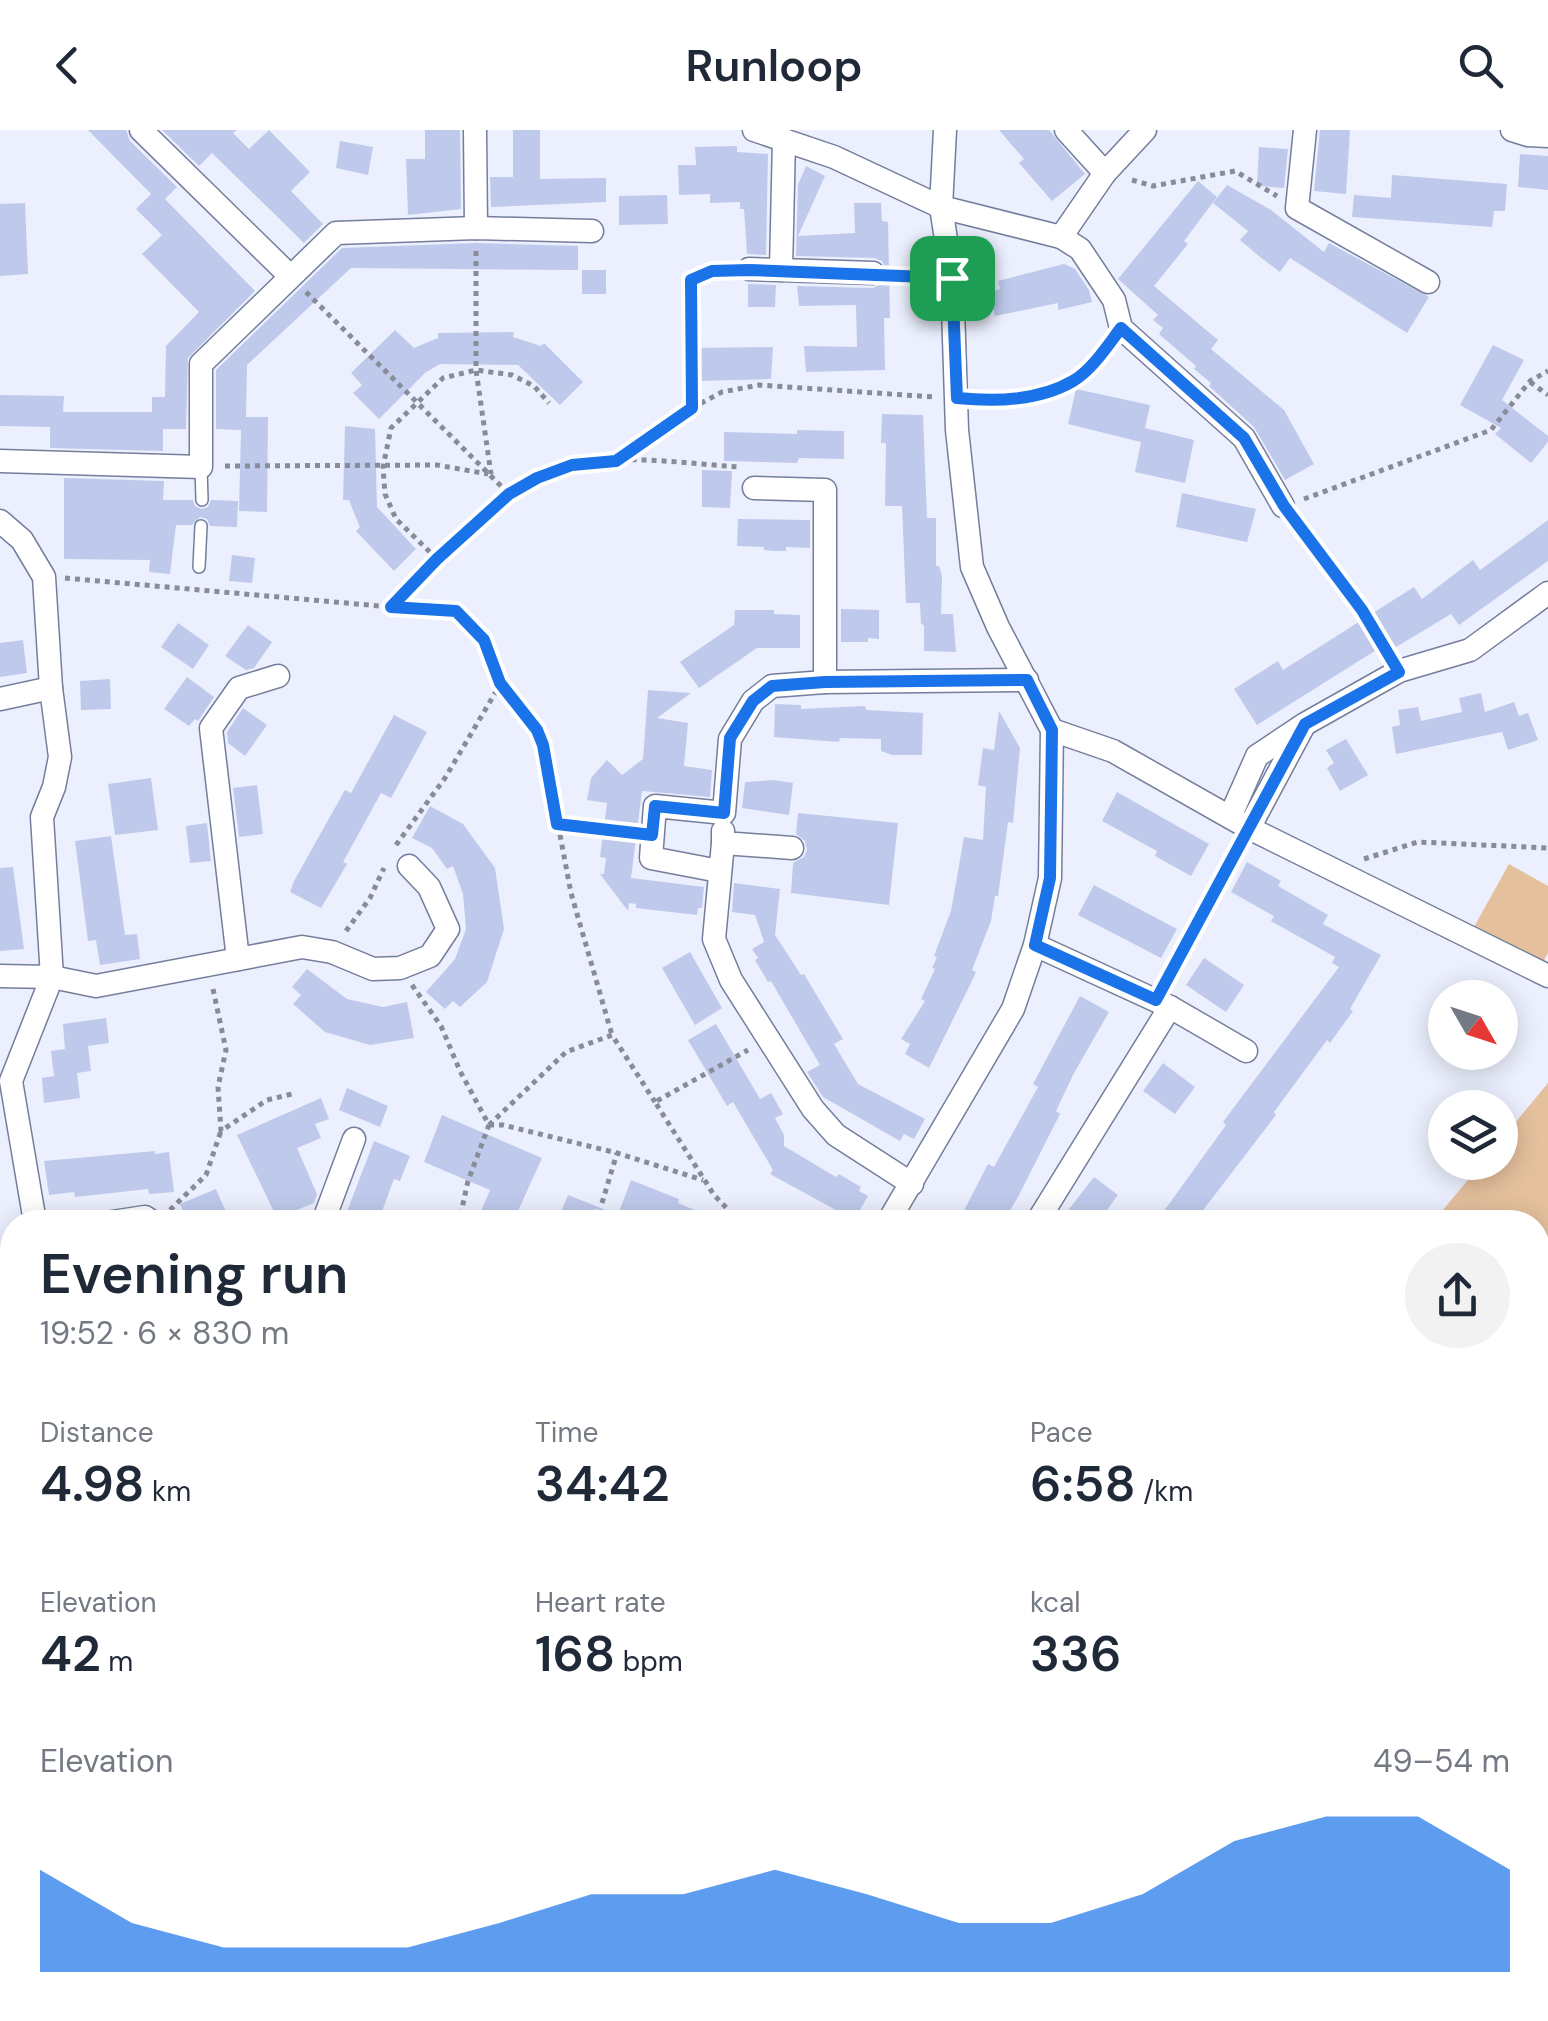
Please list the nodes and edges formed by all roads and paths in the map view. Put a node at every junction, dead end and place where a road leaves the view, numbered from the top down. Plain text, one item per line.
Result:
1 (141, 130) edge
2 (476, 130) edge
3 (754, 130) edge
4 (945, 130) edge
5 (1066, 130) edge
6 (1146, 130) edge
7 (1305, 130) edge
8 (1512, 130) edge
9 (1548, 136) edge
10 (784, 140) junction
11 (1105, 173) junction
12 (941, 207) junction
13 (1297, 208) junction
14 (476, 228) junction
15 (592, 231) dead end
16 (1061, 237) junction
17 (749, 270) joint
18 (780, 270) junction
19 (873, 273) joint
20 (290, 276) junction
21 (952, 278) junction
22 (1428, 282) dead end
23 (1121, 328) junction
24 (476, 370) junction
25 (1548, 372) edge
26 (1530, 381) junction
27 (1548, 395) edge
28 (957, 398) junction
29 (416, 403) junction
30 (550, 403) dead end
31 (692, 408) junction
32 (616, 461) junction
33 (0, 462) edge
34 (201, 467) junction
35 (382, 467) junction
36 (491, 475) junction
37 (754, 488) joint
38 (509, 494) junction
39 (202, 500) dead end
40 (1284, 506) junction
41 (0, 521) edge
42 (201, 526) dead end
43 (437, 559) junction
44 (198, 567) dead end
45 (44, 577) junction
46 (1548, 593) edge
47 (391, 607) junction
48 (1399, 672) junction
49 (278, 676) dead end
50 (1027, 680) junction
51 (825, 682) junction
52 (500, 683) junction
53 (51, 688) junction
54 (0, 699) edge
55 (1052, 730) junction
56 (724, 813) junction
57 (1240, 823) junction
58 (557, 824) junction
59 (652, 835) junction
60 (723, 843) junction
61 (396, 845) dead end
62 (792, 848) dead end
63 (1548, 848) edge
64 (398, 864) joint
65 (1332, 870) junction
66 (719, 871) junction
67 (1035, 945) junction
68 (332, 952) junction
69 (238, 959) junction
70 (209, 966) junction
71 (400, 968) junction
72 (0, 976) edge
73 (1548, 976) edge
74 (52, 977) junction
75 (1163, 1004) junction
76 (612, 1035) junction
77 (768, 1038) junction
78 (1246, 1051) dead end
79 (296, 1093) dead end
80 (654, 1102) junction
81 (488, 1125) junction
82 (221, 1131) junction
83 (354, 1139) dead end
84 (617, 1153) junction
85 (704, 1181) junction
86 (912, 1184) junction
87 (33, 1210) edge
88 (168, 1210) edge
89 (327, 1210) edge
90 (462, 1210) edge
91 (599, 1210) edge
92 (729, 1210) edge
93 (896, 1210) edge
94 (1044, 1210) edge

1 - 20 street
2 - 14 street
3 - 10 street
4 - 12 street
5 - 11 street
6 - 11 street
7 - 13 street
8 - 9 street
10 - 12 street
10 - 18 street
11 - 13 path
11 - 16 street
12 - 16 street
12 - 21 street
13 - 22 street
14 - 15 street
14 - 20 street
14 - 24 path
16 - 23 street
17 - 18 street
17 - 31 path
18 - 19 street
19 - 21 path
20 - 29 path
20 - 34 street
21 - 28 street
23 - 28 path
23 - 40 street
24 - 29 path
24 - 30 path
24 - 36 path
25 - 26 path
26 - 27 path
26 - 40 path
28 - 31 path
28 - 50 street
29 - 35 path
29 - 36 path
31 - 32 path
32 - 37 path
32 - 38 path
33 - 34 street
34 - 35 path
34 - 39 lane
35 - 36 path
35 - 43 path
36 - 38 path
37 - 51 street
38 - 43 path
40 - 48 path
41 - 45 street
42 - 44 lane
43 - 47 path
45 - 47 path
45 - 53 street
46 - 48 street
47 - 52 path
48 - 57 street
49 - 69 street
50 - 51 street
50 - 55 street
51 - 56 street
52 - 58 path
52 - 61 path
53 - 54 street
53 - 74 street
55 - 57 street
55 - 67 street
56 - 59 street
56 - 60 street
57 - 65 street
57 - 75 path
58 - 59 path
58 - 76 path
59 - 66 street
60 - 62 street
60 - 66 street
63 - 65 path
64 - 68 path
64 - 71 street
65 - 73 street
66 - 77 street
67 - 75 street
67 - 86 street
68 - 69 street
68 - 71 street
69 - 70 street
70 - 74 street
70 - 82 path
71 - 81 path
72 - 74 street
74 - 87 street
75 - 78 street
75 - 94 street
76 - 80 path
76 - 81 path
77 - 80 path
77 - 86 street
79 - 82 path
80 - 85 path
81 - 84 path
81 - 90 path
82 - 88 path
83 - 89 street
84 - 85 path
84 - 91 path
85 - 92 path
86 - 93 street

